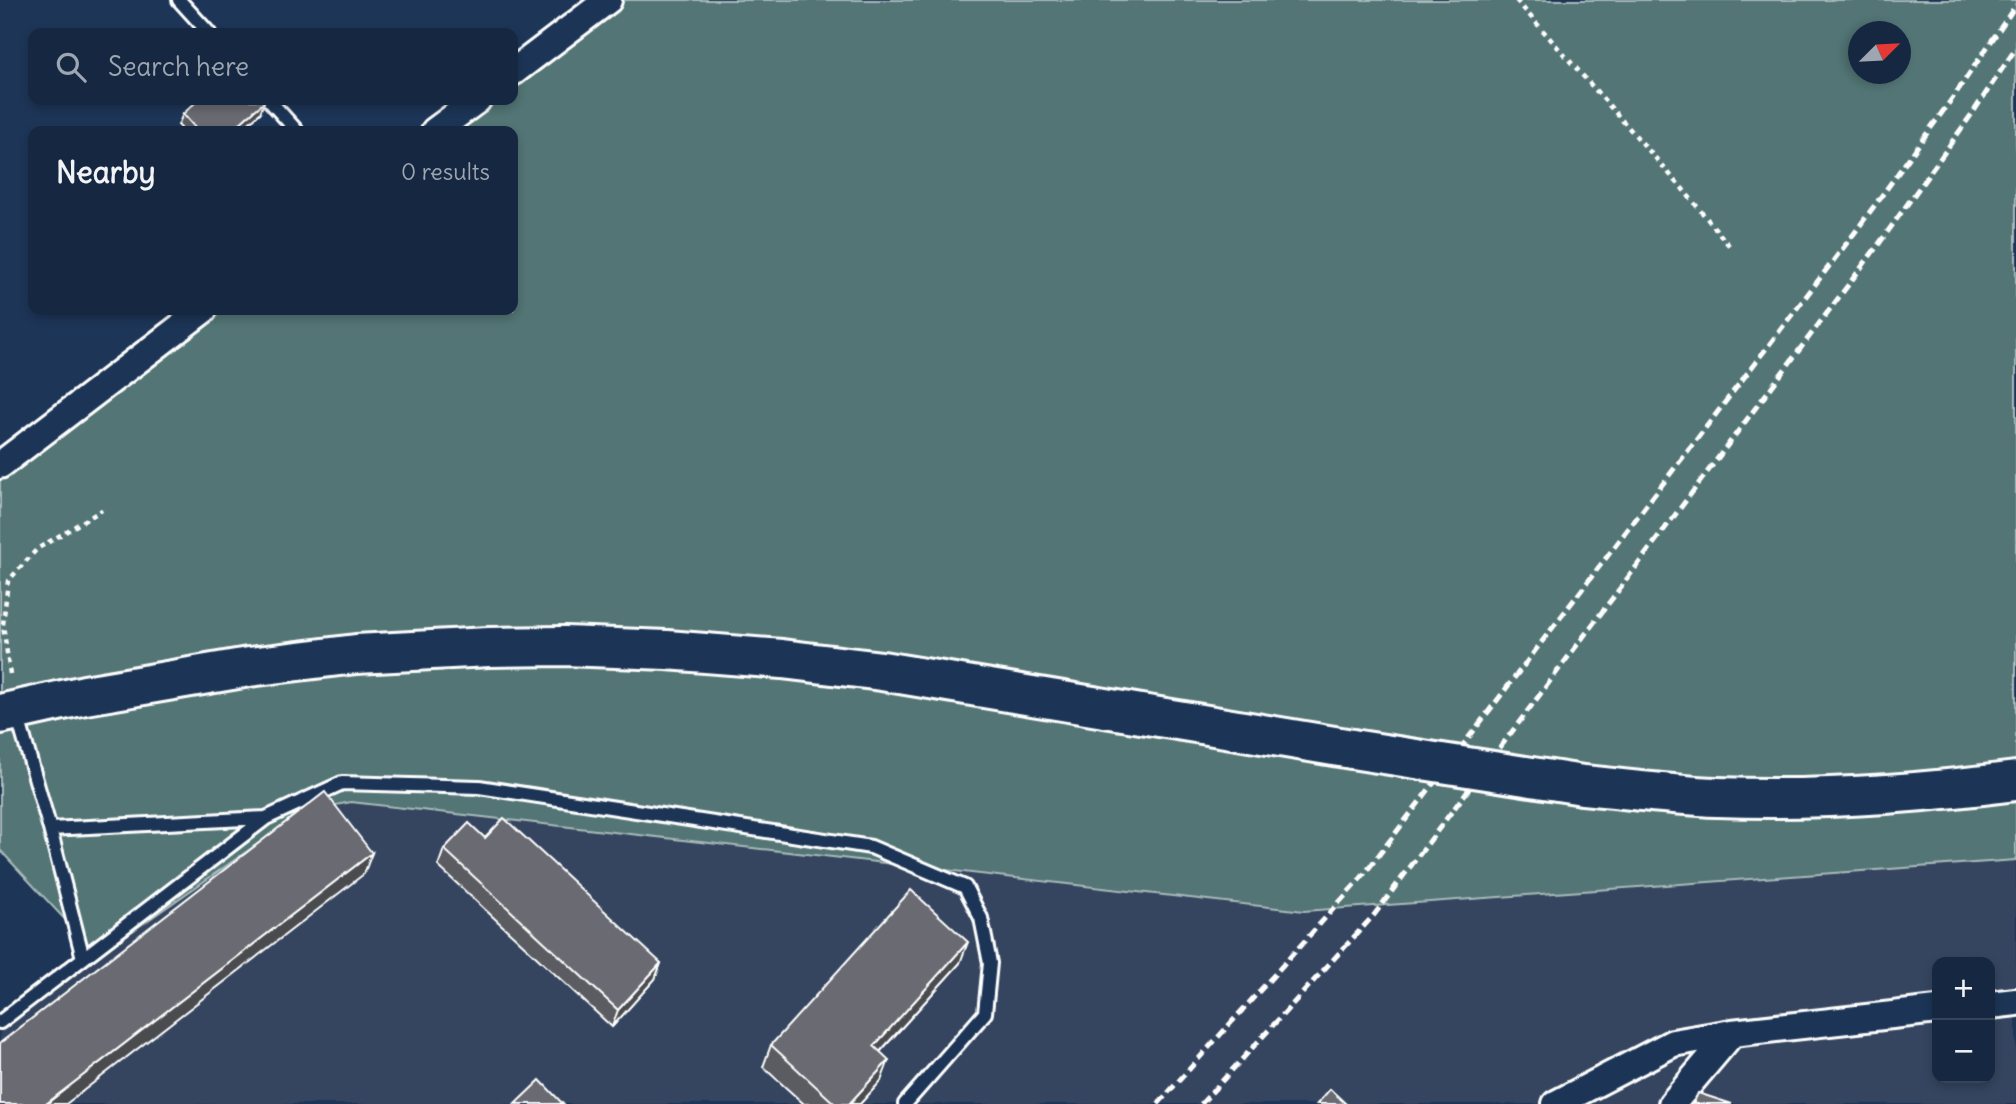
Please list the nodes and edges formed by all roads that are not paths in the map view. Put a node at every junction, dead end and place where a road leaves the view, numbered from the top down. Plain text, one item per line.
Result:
1 (179, 0) edge
2 (608, 0) edge
3 (204, 28) edge
4 (518, 68) edge
5 (274, 105) edge
6 (470, 105) edge
7 (293, 126) edge
8 (442, 126) edge
9 (196, 315) edge
10 (0, 465) edge
11 (8, 712) edge
12 (2016, 780) edge
13 (266, 818) junction
14 (50, 828) junction
15 (83, 958) junction
16 (2016, 1002) edge
17 (1995, 1004) edge
18 (1932, 1011) edge
19 (0, 1022) edge
20 (1731, 1034) junction
21 (905, 1104) edge
22 (1556, 1104) edge
23 (1672, 1104) edge

1 - 3 lane
2 - 4 street
5 - 7 lane
6 - 8 street
9 - 10 street
11 - 12 main road, bridge
11 - 14 lane
13 - 14 lane
13 - 15 lane
13 - 21 lane
14 - 15 lane
15 - 19 lane
16 - 17 street
18 - 20 street
20 - 22 street
20 - 23 street

